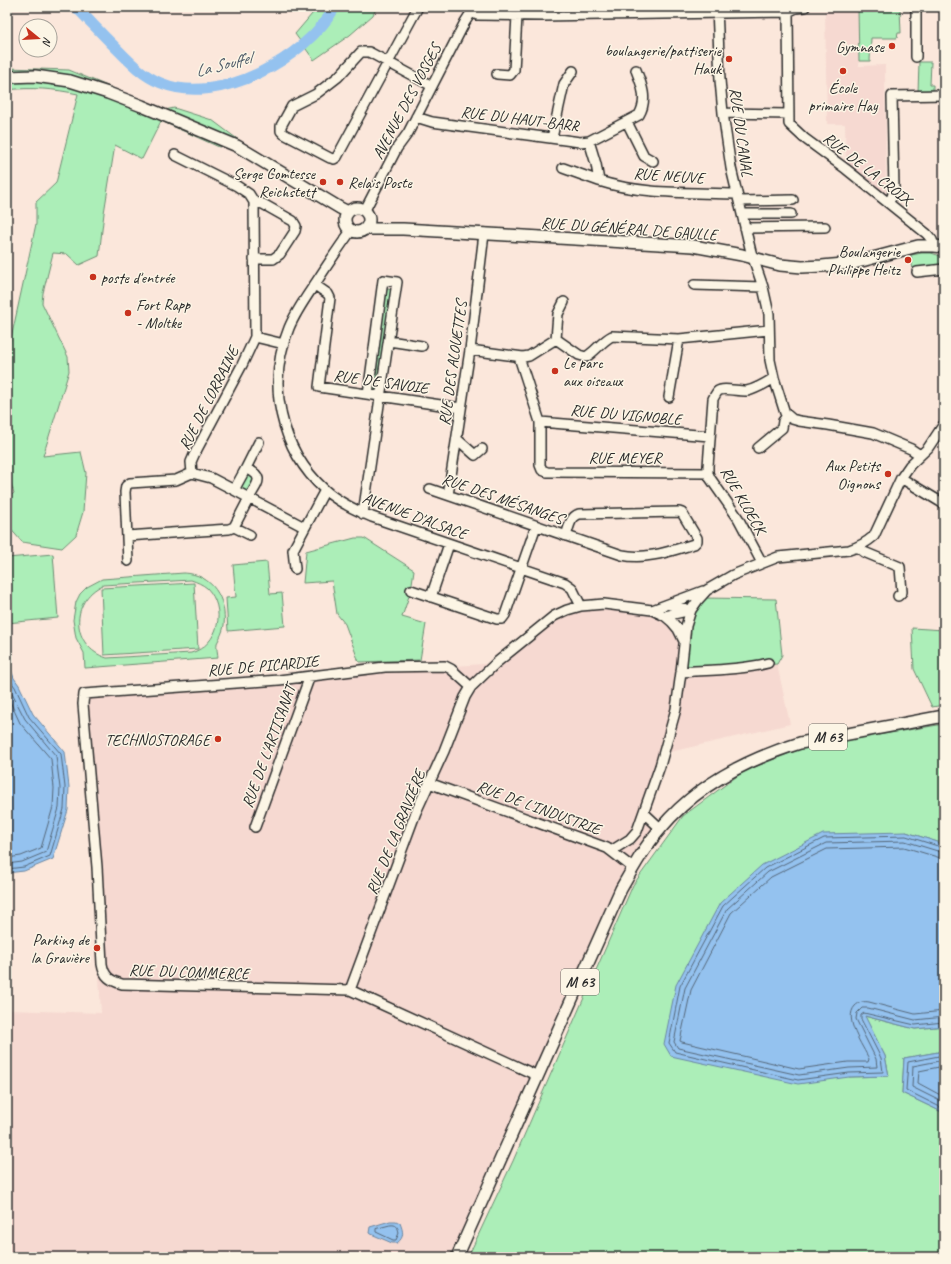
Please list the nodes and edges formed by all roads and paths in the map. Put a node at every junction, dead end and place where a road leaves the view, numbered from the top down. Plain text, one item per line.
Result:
1 (418, 7) edge
2 (805, 7) edge
3 (916, 7) edge
4 (473, 10) edge
5 (717, 10) edge
6 (769, 10) edge
7 (551, 11) edge
8 (601, 11) edge
9 (788, 12) junction
10 (517, 16) junction
11 (916, 57) dead end
12 (388, 63) junction
13 (636, 70) dead end
14 (573, 71) dead end
15 (497, 74) dead end
16 (7, 76) edge
17 (432, 86) junction
18 (944, 95) edge
19 (723, 113) junction
20 (788, 114) junction
21 (416, 117) junction
22 (627, 122) junction
23 (552, 138) junction
24 (589, 141) junction
25 (175, 155) dead end
26 (653, 161) dead end
27 (563, 168) dead end
28 (599, 181) junction
29 (738, 198) junction
30 (793, 200) dead end
31 (254, 202) junction
32 (888, 202) junction
33 (742, 214) junction
34 (791, 214) dead end
35 (347, 215) junction
36 (367, 219) junction
37 (745, 228) junction
38 (825, 228) dead end
39 (351, 231) junction
40 (484, 234) junction
41 (936, 244) edge
42 (753, 258) junction
43 (254, 259) junction
44 (944, 269) edge
45 (917, 272) dead end
46 (315, 285) junction
47 (694, 285) dead end
48 (763, 287) junction
49 (564, 302) dead end
50 (769, 330) junction
51 (255, 337) junction
52 (556, 339) junction
53 (679, 339) junction
54 (389, 341) junction
55 (284, 344) junction
56 (422, 346) dead end
57 (470, 350) junction
58 (519, 357) junction
59 (774, 378) junction
60 (368, 394) junction
61 (380, 396) junction
62 (669, 397) dead end
63 (461, 408) junction
64 (787, 416) junction
65 (540, 422) junction
66 (944, 424) edge
67 (710, 436) junction
68 (457, 439) junction
69 (259, 442) dead end
70 (758, 448) dead end
71 (482, 449) dead end
72 (920, 455) junction
73 (246, 468) junction
74 (192, 473) junction
75 (708, 473) junction
76 (901, 478) junction
77 (430, 489) dead end
78 (234, 490) junction
79 (325, 490) junction
80 (448, 495) junction
81 (250, 498) junction
82 (944, 504) edge
83 (363, 514) junction
84 (536, 526) junction
85 (234, 527) junction
86 (304, 527) junction
87 (250, 535) dead end
88 (127, 536) junction
89 (566, 536) junction
90 (449, 544) junction
91 (859, 548) junction
92 (128, 561) dead end
93 (762, 563) junction
94 (520, 568) junction
95 (295, 569) dead end
96 (411, 590) dead end
97 (707, 590) junction
98 (898, 596) dead end
99 (431, 597) junction
100 (668, 605) junction
101 (581, 606) junction
102 (652, 610) junction
103 (691, 610) junction
104 (664, 616) junction
105 (684, 641) junction
106 (768, 663) dead end
107 (682, 672) junction
108 (310, 676) junction
109 (471, 687) junction
110 (84, 694) joint
111 (944, 716) edge
112 (429, 783) junction
113 (644, 813) junction
114 (255, 827) dead end
115 (660, 828) junction
116 (611, 851) junction
117 (633, 868) junction
118 (350, 990) junction
119 (538, 1076) junction
120 (457, 1257) edge

1 - 12 street
2 - 9 street
3 - 11 street
4 - 10 street
4 - 17 street, AVENUE DES VOSGES
5 - 6 street
5 - 8 street
5 - 19 street, RUE DU CANAL
6 - 9 street
7 - 8 street
7 - 10 street
9 - 20 street
10 - 15 street
12 - 12 street
12 - 17 street
13 - 22 street, RUE DU HAUT-BARR
14 - 23 street
16 - 35 main road
17 - 21 street, AVENUE DES VOSGES
18 - 32 street
19 - 20 street
19 - 29 street, RUE DU CANAL
20 - 32 street, RUE DE LA CROIX
21 - 23 street, RUE DU HAUT-BARR
21 - 36 street, AVENUE DES VOSGES
22 - 24 street, RUE DU HAUT-BARR
22 - 26 street
23 - 24 street, RUE DU HAUT-BARR
24 - 28 street
25 - 31 street
27 - 28 street, RUE NEUVE
28 - 29 street, RUE NEUVE
29 - 30 street, RUE NEUVE
29 - 33 street, RUE DU CANAL
31 - 43 street, RUE DE LORRAINE
31 - 43 street
32 - 41 street, RUE DE LA CROIX
33 - 34 street
33 - 37 street, RUE DU CANAL
35 - 36 main road
35 - 39 main road
36 - 39 main road
36 - 40 main road, RUE DU GÉNÉRAL DE GAULLE
37 - 38 street
37 - 42 street, RUE DU CANAL
39 - 46 street, AVENUE D'ALSACE
40 - 42 main road, RUE DU GÉNÉRAL DE GAULLE
40 - 57 street, RUE DES ALOUETTES
41 - 42 main road, RUE DU GÉNÉRAL DE GAULLE
42 - 48 street, RUE DU CANAL
43 - 51 street, RUE DE LORRAINE
44 - 45 street
46 - 55 street, AVENUE D'ALSACE
46 - 60 street, RUE DE SAVOIE
47 - 48 street
48 - 50 street, RUE DU CANAL
49 - 52 street
50 - 53 street
50 - 59 street, RUE DU CANAL
51 - 55 street, RUE DE LORRAINE
51 - 74 street, RUE DE LORRAINE
52 - 53 street
52 - 58 street
53 - 62 street
54 - 56 street
54 - 60 street
54 - 61 street
55 - 79 street, AVENUE D'ALSACE
57 - 58 street
57 - 63 street, RUE DES ALOUETTES
58 - 65 street
59 - 64 street, RUE DU CANAL
59 - 67 street, RUE KLOECK
60 - 61 street, RUE DE SAVOIE
61 - 63 street, RUE DE SAVOIE
61 - 83 street
63 - 68 street, RUE DES ALOUETTES
64 - 70 street
64 - 72 street
65 - 67 street, RUE DU VIGNOBLE
65 - 75 street, RUE MEYER
66 - 72 street
67 - 75 street, RUE KLOECK
68 - 71 street
68 - 80 street, RUE DES ALOUETTES
69 - 73 street
72 - 76 street
73 - 78 street
73 - 81 street
74 - 78 street
74 - 88 street, RUE DE LORRAINE
75 - 93 street, RUE KLOECK
76 - 82 street
76 - 91 street
77 - 80 street, RUE DES MÉSANGES
78 - 81 street
79 - 83 street, AVENUE D'ALSACE
79 - 86 street
80 - 84 street, RUE DES MÉSANGES
81 - 85 street
81 - 86 street
83 - 90 street, AVENUE D'ALSACE
84 - 89 street, RUE DES MÉSANGES
84 - 94 street
85 - 87 street
85 - 88 street
86 - 95 street
88 - 92 street, RUE DE LORRAINE
89 - 89 street, RUE DES MÉSANGES
90 - 94 street, AVENUE D'ALSACE
90 - 99 street
91 - 93 street
91 - 98 street
93 - 97 street
94 - 99 street
94 - 101 street, AVENUE D'ALSACE
96 - 99 street
97 - 100 street
97 - 103 street
100 - 102 street
100 - 103 street
101 - 102 street
101 - 109 street, RUE DE LA GRAVIÈRE
102 - 104 street
103 - 104 street
103 - 105 street
104 - 105 street
105 - 107 street
106 - 107 street
107 - 113 street
108 - 109 street, RUE DE PICARDIE
108 - 110 street, RUE DE PICARDIE
108 - 114 street, RUE DE L'ARTISANAT
109 - 112 street, RUE DE LA GRAVIÈRE
110 - 118 street, RUE DU COMMERCE
111 - 115 main road, M 63
112 - 116 street, RUE DE L'INDUSTRIE
112 - 118 street, RUE DE LA GRAVIÈRE
113 - 115 street
113 - 116 street
115 - 117 main road, M 63
116 - 117 street, RUE DE L'INDUSTRIE
117 - 119 main road, M 63
118 - 119 street, RUE DU COMMERCE
119 - 120 main road, M 63

